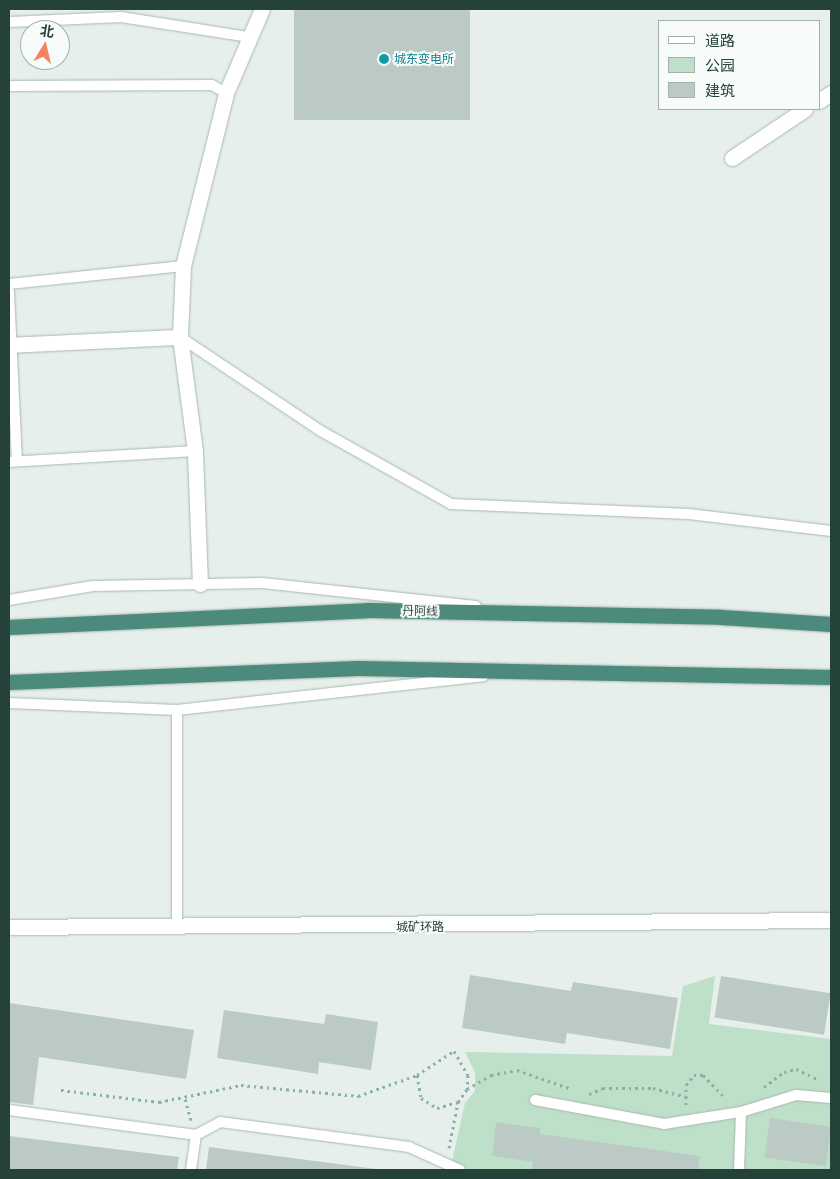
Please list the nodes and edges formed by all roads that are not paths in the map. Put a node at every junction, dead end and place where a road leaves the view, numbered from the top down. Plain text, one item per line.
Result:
1 (262, 9) edge
2 (9, 22) edge
3 (249, 37) junction
4 (9, 86) edge
5 (226, 93) junction
6 (831, 93) edge
7 (820, 99) edge
8 (804, 110) edge
9 (732, 158) dead end
10 (184, 266) junction
11 (9, 284) edge
12 (9, 292) edge
13 (180, 337) junction
14 (10, 345) edge
15 (195, 451) junction
16 (13, 461) edge
17 (831, 530) edge
18 (200, 584) junction
19 (9, 600) edge
20 (549, 614) junction
21 (831, 624) edge
22 (9, 627) edge
23 (538, 670) junction
24 (831, 677) edge
25 (9, 682) edge
26 (9, 703) edge
27 (177, 710) junction
28 (831, 920) edge
29 (9, 927) edge
30 (177, 927) junction
31 (831, 1098) edge
32 (535, 1100) dead end
33 (9, 1110) edge
34 (741, 1112) junction
35 (196, 1134) junction
36 (191, 1170) edge
37 (460, 1170) edge
38 (739, 1170) edge

1 - 3 street
2 - 3 lane
3 - 5 street
4 - 5 lane
5 - 10 street
6 - 7 street
8 - 9 street
10 - 11 lane
10 - 13 street
12 - 14 lane
13 - 14 street
13 - 15 street
13 - 17 lane
14 - 16 lane
15 - 16 lane
15 - 18 street
18 - 19 lane
18 - 20 lane
20 - 21 highway, 丹阿线
20 - 22 highway, 丹阿线
23 - 24 highway
23 - 25 highway
23 - 27 lane
26 - 27 lane
27 - 30 lane
28 - 30 street, 城矿环路
29 - 30 street, 城矿环路
31 - 34 lane
32 - 34 lane
33 - 35 lane
34 - 38 lane
35 - 36 lane
35 - 37 lane

